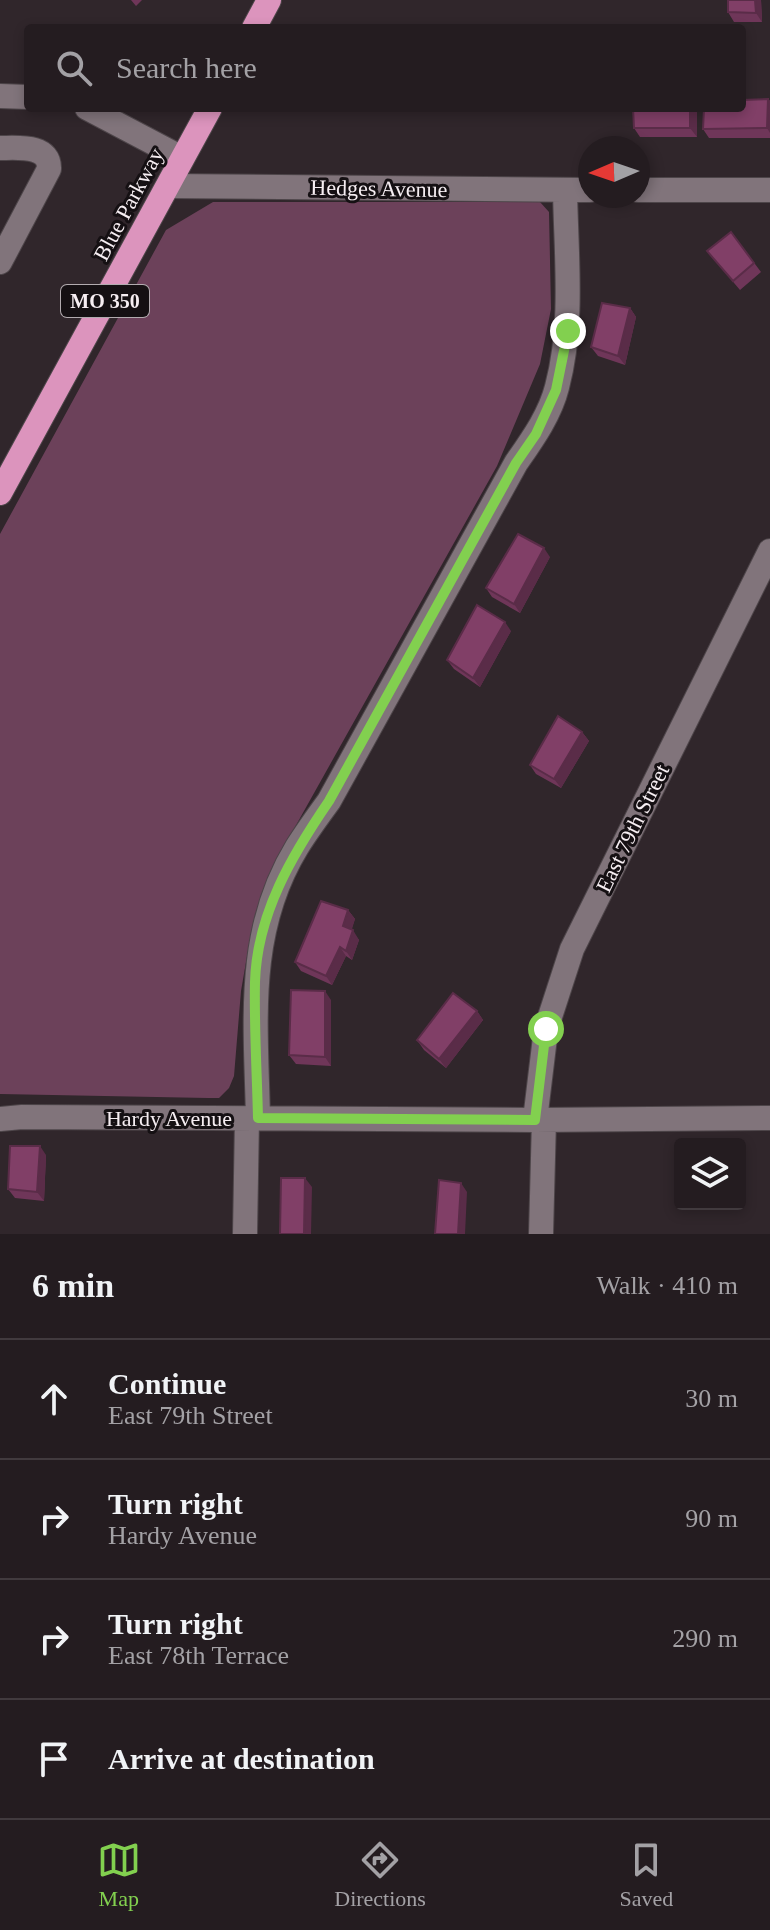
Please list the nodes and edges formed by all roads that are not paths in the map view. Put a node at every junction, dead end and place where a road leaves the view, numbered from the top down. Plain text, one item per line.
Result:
1 (269, 0) edge
2 (256, 24) edge
3 (0, 96) edge
4 (24, 97) edge
5 (95, 112) edge
6 (208, 112) edge
7 (0, 148) edge
8 (182, 158) junction
9 (168, 186) junction
10 (565, 190) junction
11 (578, 190) edge
12 (650, 190) edge
13 (770, 190) edge
14 (0, 262) edge
15 (0, 493) edge
16 (770, 551) edge
17 (252, 1118) junction
18 (770, 1118) edge
19 (0, 1119) edge
20 (540, 1120) junction
21 (245, 1234) edge
22 (541, 1234) edge

1 - 2 highway
3 - 4 street
5 - 8 street
6 - 8 highway, Blue Parkway / MO 350
7 - 14 street
8 - 9 highway, Blue Parkway / MO 350
9 - 10 street, Hedges Avenue
9 - 15 highway, Blue Parkway / MO 350
10 - 11 street, Hedges Avenue
10 - 17 street
12 - 13 street
16 - 20 street, East 79th Street
17 - 19 street, Hardy Avenue
17 - 20 street, Hardy Avenue
17 - 21 street
18 - 20 street, Hardy Avenue
20 - 22 street, East 79th Street

